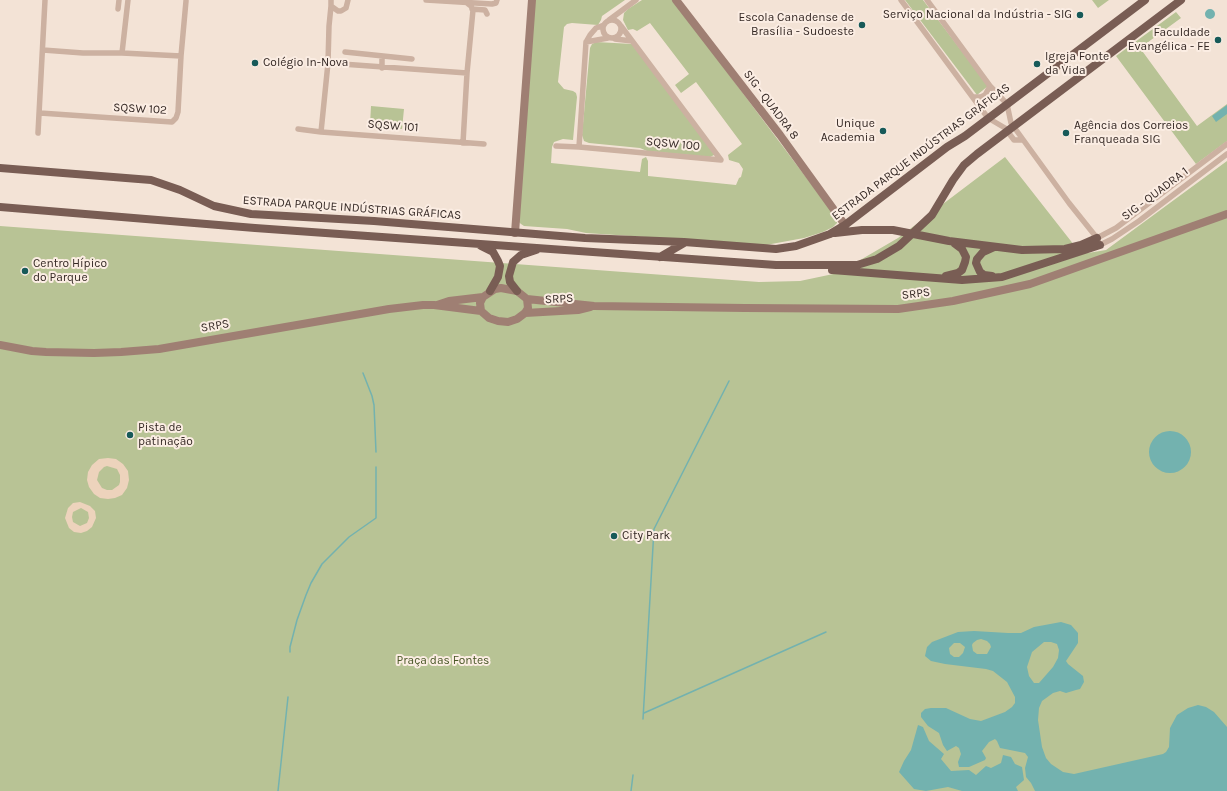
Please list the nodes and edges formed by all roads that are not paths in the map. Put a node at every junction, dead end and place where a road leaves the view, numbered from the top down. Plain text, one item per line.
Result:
1 (45, 0) edge
2 (120, 0) edge
3 (128, 0) edge
4 (426, 0) edge
5 (497, 0) edge
6 (532, 0) edge
7 (636, 0) edge
8 (676, 0) edge
9 (901, 0) edge
10 (927, 0) edge
11 (1145, 0) edge
12 (1181, 0) edge
13 (186, 1) dead end
14 (349, 1) edge
15 (331, 3) edge
16 (467, 3) junction
17 (118, 9) dead end
18 (472, 9) junction
19 (622, 10) junction
20 (338, 11) junction
21 (487, 14) dead end
22 (330, 20) junction
23 (606, 23) junction
24 (620, 25) junction
25 (611, 38) junction
26 (632, 41) junction
27 (586, 42) junction
28 (43, 50) junction
29 (345, 52) dead end
30 (122, 53) junction
31 (181, 56) junction
32 (382, 56) junction
33 (412, 59) dead end
34 (328, 64) junction
35 (382, 68) junction
36 (467, 73) junction
37 (990, 86) junction
38 (973, 96) junction
39 (1007, 104) junction
40 (40, 113) junction
41 (988, 118) junction
42 (1010, 127) junction
43 (298, 130) dead end
44 (321, 132) junction
45 (38, 133) dead end
46 (463, 143) junction
47 (484, 144) dead end
48 (1227, 144) edge
49 (556, 146) dead end
50 (579, 147) junction
51 (1227, 154) edge
52 (0, 168) edge
53 (0, 207) edge
54 (1227, 214) edge
55 (845, 225) junction
56 (515, 233) junction
57 (830, 234) junction
58 (949, 240) junction
59 (1098, 241) junction
60 (684, 242) junction
61 (470, 243) junction
62 (995, 247) junction
63 (546, 248) junction
64 (660, 257) junction
65 (776, 265) junction
66 (924, 276) junction
67 (1002, 277) junction
68 (517, 291) junction
69 (490, 292) junction
70 (483, 297) junction
71 (527, 299) junction
72 (434, 305) junction
73 (594, 306) junction
74 (481, 311) junction
75 (525, 313) junction
76 (0, 345) edge

1 - 28 street
2 - 17 street
3 - 30 street
4 - 16 street
5 - 16 street
6 - 56 main road
7 - 19 street
8 - 55 main road, SIG - QUADRA 8
9 - 38 street
10 - 37 street
11 - 39 main road, ESTRADA PARQUE INDÚSTRIAS GRÁFICAS
12 - 42 main road
13 - 31 street, SQSW 102
14 - 20 street
15 - 20 street
15 - 22 street
16 - 18 street
18 - 21 street
18 - 36 street
19 - 23 street
19 - 24 street
20 - 22 street
22 - 34 street
23 - 24 street
23 - 25 street
23 - 27 street
24 - 25 street
24 - 26 street, SQSW 100
25 - 26 street
25 - 27 street
26 - 50 street, SQSW 100
27 - 50 street
28 - 30 street
28 - 40 street
29 - 32 street
30 - 31 street
31 - 40 street, SQSW 102
32 - 33 street
32 - 35 street
34 - 35 street
34 - 44 street
35 - 36 street
36 - 46 street
37 - 38 street
37 - 39 street
38 - 41 street
39 - 41 main road, ESTRADA PARQUE INDÚSTRIAS GRÁFICAS
39 - 42 street
40 - 45 street
41 - 42 street
41 - 55 main road, ESTRADA PARQUE INDÚSTRIAS GRÁFICAS
42 - 59 street
42 - 65 main road
43 - 44 street, SQSW 101
44 - 46 street, SQSW 101
46 - 47 street, SQSW 101
48 - 59 street, SIG - QUADRA 1
49 - 50 street
51 - 59 street, SIG - QUADRA 1
52 - 56 main road, ESTRADA PARQUE INDÚSTRIAS GRÁFICAS
53 - 61 main road
54 - 73 main road, SRPS
55 - 57 main road, ESTRADA PARQUE INDÚSTRIAS GRÁFICAS
56 - 60 main road, ESTRADA PARQUE INDÚSTRIAS GRÁFICAS
57 - 58 main road
57 - 60 main road, ESTRADA PARQUE INDÚSTRIAS GRÁFICAS
58 - 62 main road
58 - 66 main road
59 - 62 main road
59 - 67 main road
60 - 64 main road
61 - 63 main road
61 - 69 main road
62 - 67 main road
63 - 64 main road
63 - 68 main road
64 - 65 main road
65 - 66 main road
66 - 67 main road
68 - 69 main road, SRPS
68 - 71 main road, SRPS
69 - 70 main road, SRPS
70 - 72 main road, SRPS
70 - 74 main road
71 - 73 main road, SRPS
71 - 75 main road, SRPS
72 - 74 main road, SRPS
72 - 76 main road, SRPS
73 - 75 main road, SRPS
74 - 75 main road, SRPS

